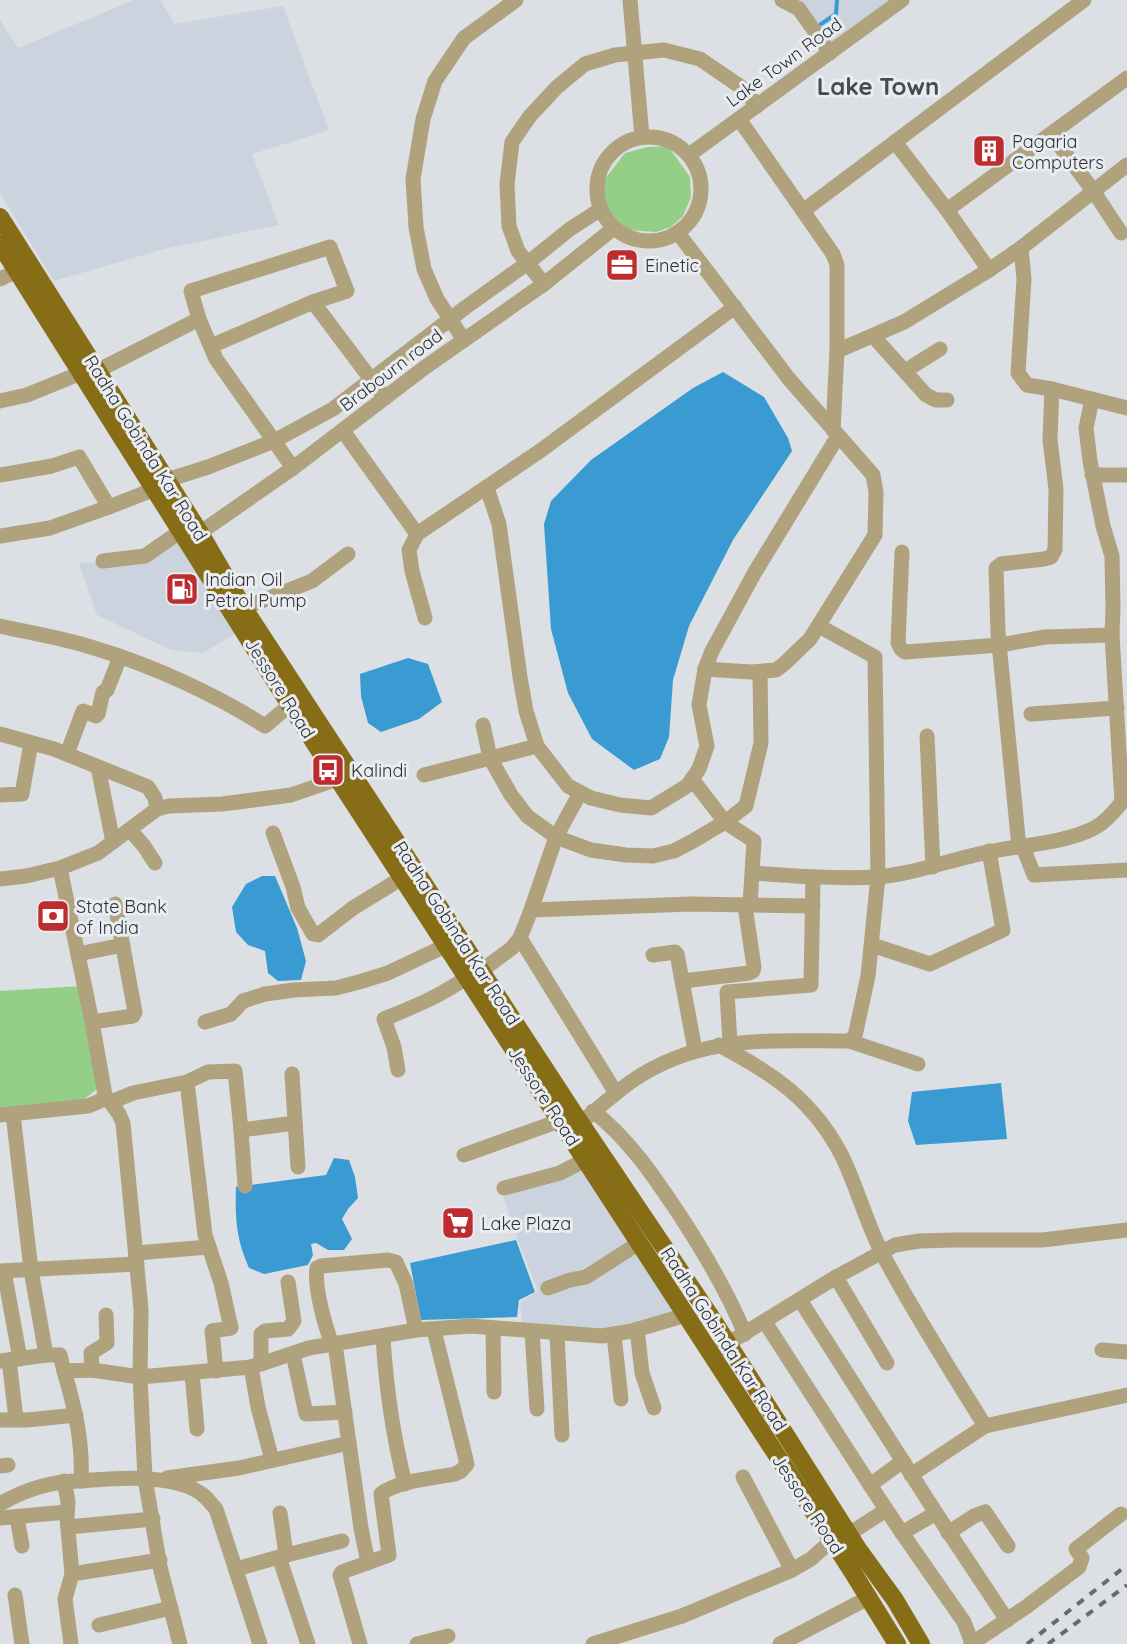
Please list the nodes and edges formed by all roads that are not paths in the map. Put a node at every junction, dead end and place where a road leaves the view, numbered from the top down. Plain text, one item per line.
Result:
1 (630, 0) edge
2 (783, 0) edge
3 (902, 0) edge
4 (1084, 0) edge
5 (514, 1) edge
6 (634, 52) junction
7 (830, 53) junction
8 (1127, 78) edge
9 (757, 105) junction
10 (739, 119) junction
11 (1051, 134) junction
12 (642, 137) junction
13 (895, 142) junction
14 (689, 155) junction
15 (1127, 165) edge
16 (1094, 192) junction
17 (601, 209) junction
18 (947, 210) junction
19 (804, 211) junction
20 (0, 218) edge
21 (614, 228) junction
22 (678, 233) junction
23 (1121, 233) dead end
24 (0, 244) edge
25 (1021, 248) junction
26 (529, 262) junction
27 (989, 270) junction
28 (17, 271) junction
29 (0, 279) edge
30 (544, 284) junction
31 (313, 302) junction
32 (735, 307) junction
33 (199, 319) junction
34 (450, 320) junction
35 (873, 336) junction
36 (464, 340) junction
37 (211, 346) junction
38 (940, 350) dead end
39 (837, 351) junction
40 (905, 371) junction
41 (89, 372) junction
42 (372, 380) junction
43 (1052, 389) junction
44 (386, 398) junction
45 (1092, 399) junction
46 (947, 400) dead end
47 (0, 401) edge
48 (1127, 408) edge
49 (343, 431) junction
50 (835, 433) junction
51 (274, 441) junction
52 (293, 468) junction
53 (0, 475) edge
54 (1092, 475) junction
55 (1127, 475) edge
56 (161, 485) junction
57 (487, 488) junction
58 (109, 507) junction
59 (417, 534) junction
60 (190, 535) junction
61 (0, 536) edge
62 (902, 552) dead end
63 (348, 554) dead end
64 (103, 561) dead end
65 (238, 610) junction
66 (425, 618) dead end
67 (1120, 618) edge
68 (0, 626) edge
69 (819, 626) junction
70 (1112, 635) junction
71 (1000, 645) junction
72 (120, 657) junction
73 (705, 669) junction
74 (760, 672) junction
75 (290, 705) junction
76 (1117, 708) junction
77 (1031, 714) dead end
78 (483, 725) dead end
79 (0, 734) edge
80 (927, 736) dead end
81 (31, 742) junction
82 (537, 746) junction
83 (67, 754) junction
84 (490, 758) junction
85 (98, 766) junction
86 (424, 775) dead end
87 (346, 777) junction
88 (692, 779) junction
89 (580, 793) junction
90 (0, 795) edge
91 (1124, 801) edge
92 (157, 809) junction
93 (725, 822) junction
94 (130, 830) junction
95 (273, 833) dead end
96 (556, 837) junction
97 (113, 842) junction
98 (1021, 847) junction
99 (989, 852) junction
100 (155, 863) dead end
101 (933, 867) junction
102 (60, 868) junction
103 (1127, 870) edge
104 (753, 873) junction
105 (813, 877) junction
106 (878, 877) junction
107 (402, 878) junction
108 (0, 879) edge
109 (115, 904) dead end
110 (747, 905) junction
111 (813, 906) junction
112 (531, 910) junction
113 (520, 938) junction
114 (123, 945) junction
115 (872, 945) junction
116 (445, 946) junction
117 (78, 954) junction
118 (652, 955) dead end
119 (474, 974) junction
120 (683, 981) junction
121 (92, 1022) junction
122 (206, 1022) dead end
123 (849, 1041) junction
124 (725, 1044) junction
125 (695, 1050) junction
126 (918, 1064) dead end
127 (398, 1070) dead end
128 (292, 1074) dead end
129 (187, 1082) junction
130 (616, 1094) junction
131 (108, 1099) junction
132 (6, 1114) edge
133 (575, 1122) junction
134 (295, 1123) junction
135 (241, 1130) junction
136 (464, 1155) dead end
137 (585, 1160) junction
138 (298, 1167) dead end
139 (245, 1186) dead end
140 (504, 1188) dead end
141 (1127, 1230) edge
142 (639, 1243) junction
143 (209, 1247) junction
144 (882, 1252) junction
145 (137, 1259) junction
146 (32, 1270) junction
147 (2, 1271) edge
148 (836, 1277) junction
149 (288, 1282) dead end
150 (548, 1288) dead end
151 (800, 1300) junction
152 (106, 1315) dead end
153 (686, 1315) junction
154 (765, 1322) junction
155 (493, 1328) junction
156 (637, 1329) junction
157 (416, 1330) junction
158 (434, 1330) junction
159 (532, 1331) junction
160 (558, 1334) junction
161 (745, 1334) junction
162 (614, 1335) junction
163 (383, 1337) junction
164 (334, 1344) junction
165 (728, 1344) junction
166 (1102, 1350) dead end
167 (1127, 1352) edge
168 (46, 1354) junction
169 (293, 1354) junction
170 (710, 1354) junction
171 (9, 1360) edge
172 (887, 1363) dead end
173 (256, 1366) junction
174 (92, 1370) junction
175 (64, 1371) junction
176 (216, 1371) junction
177 (192, 1373) junction
178 (140, 1377) junction
179 (494, 1392) dead end
180 (1127, 1395) edge
181 (621, 1399) dead end
182 (654, 1408) dead end
183 (537, 1409) dead end
184 (345, 1412) junction
185 (76, 1415) junction
186 (16, 1419) junction
187 (0, 1420) edge
188 (985, 1426) junction
189 (197, 1429) dead end
190 (562, 1436) dead end
191 (349, 1443) junction
192 (272, 1460) junction
193 (903, 1461) junction
194 (911, 1475) junction
195 (743, 1477) dead end
196 (149, 1479) junction
197 (64, 1481) junction
198 (81, 1481) junction
199 (405, 1484) junction
200 (870, 1485) junction
201 (0, 1504) edge
202 (886, 1510) junction
203 (280, 1513) dead end
204 (936, 1513) junction
205 (1121, 1514) dead end
206 (17, 1517) junction
207 (0, 1518) edge
208 (153, 1519) junction
209 (67, 1520) junction
210 (902, 1533) junction
211 (948, 1533) junction
212 (831, 1541) junction
213 (342, 1542) dead end
214 (22, 1546) dead end
215 (850, 1546) junction
216 (1008, 1546) dead end
217 (283, 1555) junction
218 (160, 1560) junction
219 (368, 1563) junction
220 (236, 1569) junction
221 (792, 1570) junction
222 (72, 1574) junction
223 (15, 1595) dead end
224 (868, 1598) junction
225 (171, 1608) junction
226 (1007, 1620) junction
227 (99, 1625) dead end
228 (448, 1636) dead end
229 (177, 1643) edge
230 (22, 1644) edge
231 (71, 1644) edge
232 (260, 1644) edge
233 (308, 1644) edge
234 (360, 1644) edge
235 (417, 1644) edge
236 (593, 1644) edge
237 (780, 1644) edge
238 (897, 1644) edge
239 (921, 1644) edge
240 (971, 1644) edge

1 - 6 street
2 - 7 street
3 - 7 street, Lake Town Road
4 - 13 street
5 - 34 street
6 - 9 street
6 - 12 street
6 - 26 street
7 - 9 street, Lake Town Road
8 - 11 street
9 - 10 street, Lake Town Road
10 - 14 street, Lake Town Road
10 - 19 street
11 - 16 street
11 - 18 street
12 - 14 street
12 - 17 street
13 - 18 street
13 - 19 street
14 - 22 street
15 - 16 street
16 - 23 street
16 - 25 street
17 - 21 street
17 - 26 street
18 - 27 street
19 - 39 street
20 - 41 main road, Radha Gobinda Kar Road
21 - 22 street
21 - 30 street, Brabourn road
22 - 32 street
24 - 28 main road
25 - 27 street
25 - 43 street
26 - 30 street
26 - 34 street
27 - 35 street
28 - 29 street
28 - 41 main road
30 - 36 street, Brabourn road
31 - 33 street
31 - 37 street
31 - 42 street
32 - 50 street
32 - 57 street
33 - 37 street
33 - 41 street
34 - 36 street
34 - 42 street
35 - 39 street
35 - 40 street
36 - 44 street, Brabourn road
37 - 51 street
38 - 40 street
39 - 50 street
40 - 46 street
41 - 47 street
41 - 56 main road, Radha Gobinda Kar Road
42 - 44 street
42 - 51 street
43 - 45 street
43 - 71 street
44 - 49 street, Brabourn road
45 - 48 street
45 - 54 street
49 - 52 street, Brabourn road
49 - 59 street
50 - 69 street
50 - 73 street
51 - 52 street
51 - 56 street
52 - 60 street, Brabourn road
53 - 58 street
54 - 55 street
54 - 67 street
56 - 58 street
56 - 60 main road, Radha Gobinda Kar Road
57 - 59 street
57 - 82 street
58 - 61 street
59 - 66 street
60 - 64 street, Brabourn road
60 - 65 main road, Jessore Road
62 - 71 street
63 - 65 street
65 - 75 main road, Jessore Road
65 - 87 main road, Radha Gobinda Kar Road
67 - 70 street
68 - 72 street
69 - 74 street
69 - 106 street
70 - 71 street
70 - 76 street
71 - 98 street
72 - 75 street
72 - 83 street
73 - 74 street
73 - 88 street
74 - 93 street
75 - 87 main road, Jessore Road
76 - 77 street
76 - 91 street
78 - 84 street
79 - 81 street
80 - 101 street
81 - 83 street
81 - 90 street
82 - 84 street
82 - 89 street
83 - 85 street
84 - 86 street
84 - 96 street
85 - 92 street
85 - 97 street
87 - 92 street
87 - 107 main road, Jessore Road
87 - 119 main road, Radha Gobinda Kar Road
88 - 89 street
88 - 93 street
89 - 96 street
91 - 98 street
92 - 94 street
93 - 96 street
93 - 104 street
94 - 97 street
94 - 100 street
95 - 107 street
96 - 112 street
97 - 102 street
98 - 99 street
98 - 103 street
99 - 101 street
99 - 115 street
101 - 106 street
102 - 108 street
102 - 117 street
104 - 105 street
104 - 110 street
105 - 106 street
105 - 111 street
106 - 115 street
107 - 116 main road, Jessore Road
109 - 114 street
110 - 111 street
110 - 112 street
110 - 120 street
111 - 124 street
112 - 113 street
113 - 119 street
113 - 130 street
114 - 117 street
114 - 121 street
115 - 123 street
116 - 119 main road, Jessore Road
116 - 122 street
117 - 121 street
118 - 120 street
119 - 127 street
119 - 133 main road, Jessore Road
120 - 125 street
121 - 131 street
123 - 124 street
123 - 126 street
124 - 125 street
124 - 144 street
125 - 130 street
128 - 134 street
129 - 131 street
129 - 135 street
129 - 143 street
130 - 133 street
131 - 132 street
131 - 145 street
132 - 146 street
133 - 136 street
133 - 137 main road, Jessore Road
133 - 161 street
133 - 165 main road, Radha Gobinda Kar Road
134 - 135 street
134 - 138 street
135 - 139 street
137 - 140 street
137 - 142 main road, Jessore Road
141 - 144 street
142 - 150 street
142 - 153 main road, Jessore Road
143 - 145 street
143 - 176 street
144 - 148 street
144 - 188 street
145 - 146 street
145 - 178 street
146 - 147 street
146 - 168 street
147 - 171 street
148 - 151 street
148 - 172 street
149 - 173 street
151 - 154 street
151 - 193 street
152 - 174 street
153 - 156 street
153 - 170 main road, Jessore Road
154 - 161 street
154 - 200 street
155 - 158 street
155 - 159 street
155 - 179 street
156 - 162 street
156 - 182 street
157 - 158 street
157 - 163 street
157 - 164 street
158 - 199 street
159 - 160 street
159 - 183 street
160 - 162 street
160 - 190 street
161 - 165 street
162 - 181 street
163 - 164 street
163 - 199 street
164 - 169 street
164 - 184 street
165 - 170 street
165 - 215 main road, Radha Gobinda Kar Road
166 - 167 street
168 - 171 street
168 - 175 street
169 - 173 street
169 - 184 street
170 - 212 main road, Jessore Road
171 - 186 street
173 - 176 street
173 - 192 street
174 - 175 street
174 - 178 street
175 - 185 street
176 - 177 street
177 - 178 street
177 - 189 street
178 - 196 street
180 - 188 street
184 - 191 street
185 - 186 street
185 - 198 street
186 - 187 street
188 - 194 street
191 - 192 street
191 - 219 street
192 - 196 street
193 - 194 street
193 - 200 street
194 - 204 street
195 - 221 street
196 - 198 street
196 - 208 street
196 - 220 street
197 - 198 street
197 - 201 street
197 - 209 street
199 - 219 street
200 - 202 street
202 - 210 street
202 - 215 street
203 - 217 street
204 - 210 street
204 - 211 street
205 - 226 street
206 - 207 street
206 - 209 street
206 - 214 street
208 - 209 street
208 - 218 street
209 - 222 street
210 - 240 street
211 - 216 street
211 - 226 street
212 - 215 main road, Jessore Road
212 - 221 street
213 - 217 street
215 - 224 main road, Jessore Road
215 - 239 main road, Radha Gobinda Kar Road
217 - 220 street
217 - 233 street
218 - 222 street
218 - 225 street
219 - 234 street
220 - 232 street
221 - 236 street
222 - 231 street
223 - 230 street
224 - 237 street
224 - 238 main road, Jessore Road
225 - 227 street
225 - 229 street
226 - 240 street
228 - 235 street

